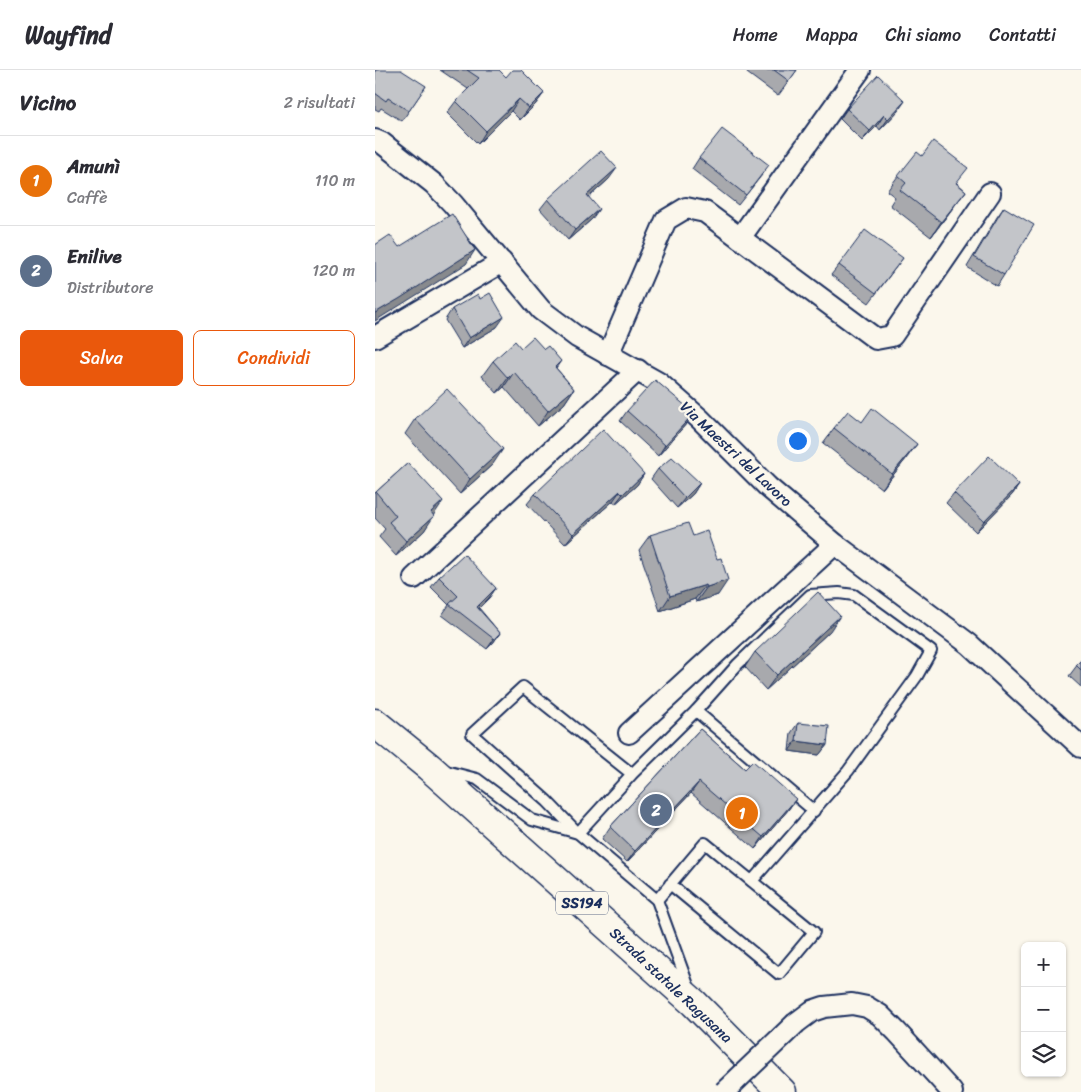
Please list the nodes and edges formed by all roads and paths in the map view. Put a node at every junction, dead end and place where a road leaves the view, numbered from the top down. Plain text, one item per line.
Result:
1 (860, 70) edge
2 (375, 140) edge
3 (990, 193) dead end
4 (740, 238) junction
5 (501, 262) junction
6 (375, 338) edge
7 (608, 355) junction
8 (638, 370) junction
9 (835, 544) junction
10 (414, 578) dead end
11 (696, 711) junction
12 (375, 722) edge
13 (629, 733) dead end
14 (1081, 747) edge
15 (429, 767) junction
16 (632, 774) junction
17 (814, 811) junction
18 (579, 833) junction
19 (752, 881) junction
20 (670, 884) junction
21 (657, 900) junction
22 (694, 1003) junction
23 (724, 1092) edge
24 (782, 1092) edge
25 (952, 1092) edge

1 - 4 street
2 - 5 street, Via Maestri del Lavoro
3 - 4 street
4 - 7 street
5 - 6 street
5 - 7 street, Via Maestri del Lavoro
7 - 8 street, Via Maestri del Lavoro
8 - 9 street, Via Maestri del Lavoro
8 - 10 street
9 - 13 street
9 - 14 street, Via Maestri del Lavoro
11 - 16 lane
11 - 17 lane
11 - 17 lane
12 - 15 main road, Strada statale Ragusana / SS194
15 - 18 lane
15 - 22 main road, Strada statale Ragusana / SS194
16 - 18 lane
16 - 18 lane
17 - 19 lane
18 - 21 lane
19 - 20 lane
19 - 20 lane
20 - 21 lane
21 - 22 lane
22 - 24 main road, Strada statale Ragusana / SS194
23 - 25 street, bridge

